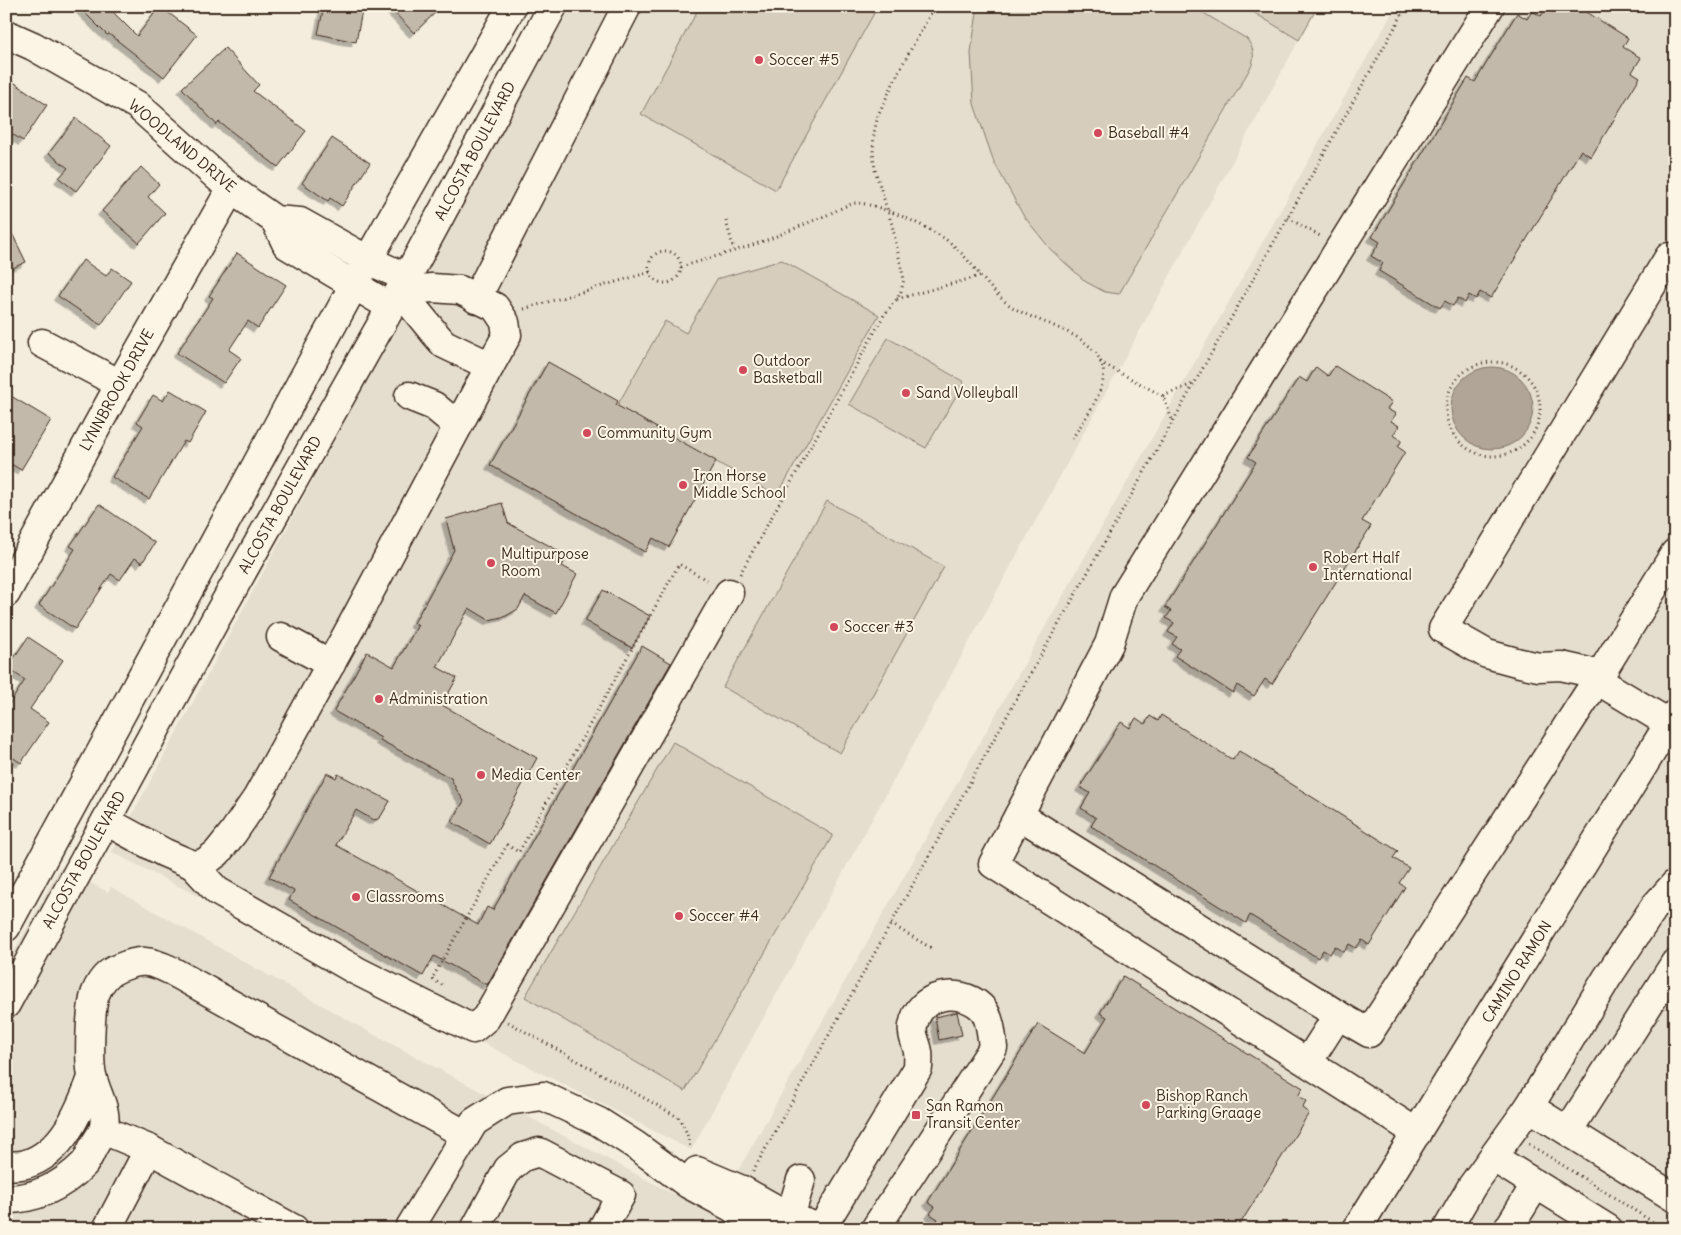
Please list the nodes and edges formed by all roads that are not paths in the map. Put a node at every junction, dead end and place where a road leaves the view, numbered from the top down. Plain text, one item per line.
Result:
1 (512, 6) edge
2 (552, 6) edge
3 (627, 6) edge
4 (1490, 6) edge
5 (6, 34) edge
6 (231, 189) junction
7 (275, 220) junction
8 (368, 260) junction
9 (1675, 261) edge
10 (353, 286) junction
11 (399, 292) junction
12 (476, 299) junction
13 (42, 343) dead end
14 (490, 366) junction
15 (120, 384) junction
16 (409, 396) dead end
17 (458, 426) junction
18 (1675, 553) edge
19 (729, 592) dead end
20 (6, 593) edge
21 (280, 637) dead end
22 (330, 664) junction
23 (1597, 680) junction
24 (1673, 722) edge
25 (1019, 815) junction
26 (106, 821) junction
27 (193, 865) junction
28 (1675, 884) edge
29 (6, 927) edge
30 (1675, 963) edge
31 (6, 1004) edge
32 (1338, 1015) junction
33 (1308, 1062) junction
34 (92, 1078) junction
35 (1529, 1107) junction
36 (103, 1130) junction
37 (1568, 1131) junction
38 (1417, 1133) junction
39 (466, 1135) junction
40 (635, 1145) junction
41 (149, 1150) junction
42 (1494, 1158) junction
43 (6, 1166) edge
44 (801, 1180) dead end
45 (1536, 1184) junction
46 (1675, 1198) edge
47 (12, 1203) edge
48 (781, 1225) edge
49 (107, 1229) edge
50 (294, 1229) edge
51 (409, 1229) edge
52 (475, 1229) edge
53 (602, 1229) edge
54 (822, 1229) edge
55 (875, 1229) edge
56 (1357, 1229) edge
57 (1447, 1229) edge
58 (1508, 1229) edge
59 (1608, 1229) edge

1 - 8 main road
2 - 11 main road, ALCOSTA BOULEVARD
3 - 12 main road
4 - 25 main road
5 - 6 main road, WOODLAND DRIVE
6 - 7 main road, WOODLAND DRIVE
6 - 15 main road, LYNNBROOK DRIVE
7 - 8 main road
7 - 10 main road, WOODLAND DRIVE
8 - 10 main road
8 - 11 main road
9 - 23 main road
10 - 11 main road, WOODLAND DRIVE
10 - 29 main road
11 - 12 main road
11 - 14 main road
11 - 26 main road, ALCOSTA BOULEVARD
12 - 14 main road
13 - 15 main road
14 - 17 main road
15 - 20 main road, LYNNBROOK DRIVE
16 - 17 main road
17 - 22 main road
18 - 23 main road
19 - 27 main road
21 - 22 main road
22 - 27 main road
23 - 24 main road
23 - 32 main road
24 - 38 main road, CAMINO RAMON
25 - 32 main road
25 - 33 main road
26 - 27 main road
26 - 31 main road, ALCOSTA BOULEVARD
28 - 35 main road
30 - 37 main road
32 - 33 main road
33 - 38 main road
34 - 36 main road
34 - 39 main road
34 - 43 main road
35 - 37 main road
35 - 42 main road
36 - 41 main road
36 - 47 main road
37 - 46 main road
38 - 56 main road, CAMINO RAMON
39 - 40 main road
39 - 51 main road
40 - 48 main road
40 - 48 main road
41 - 49 main road
41 - 50 main road
42 - 45 main road
42 - 57 main road
44 - 48 main road
45 - 58 main road
45 - 59 main road
48 - 54 main road
52 - 53 main road
54 - 55 main road

